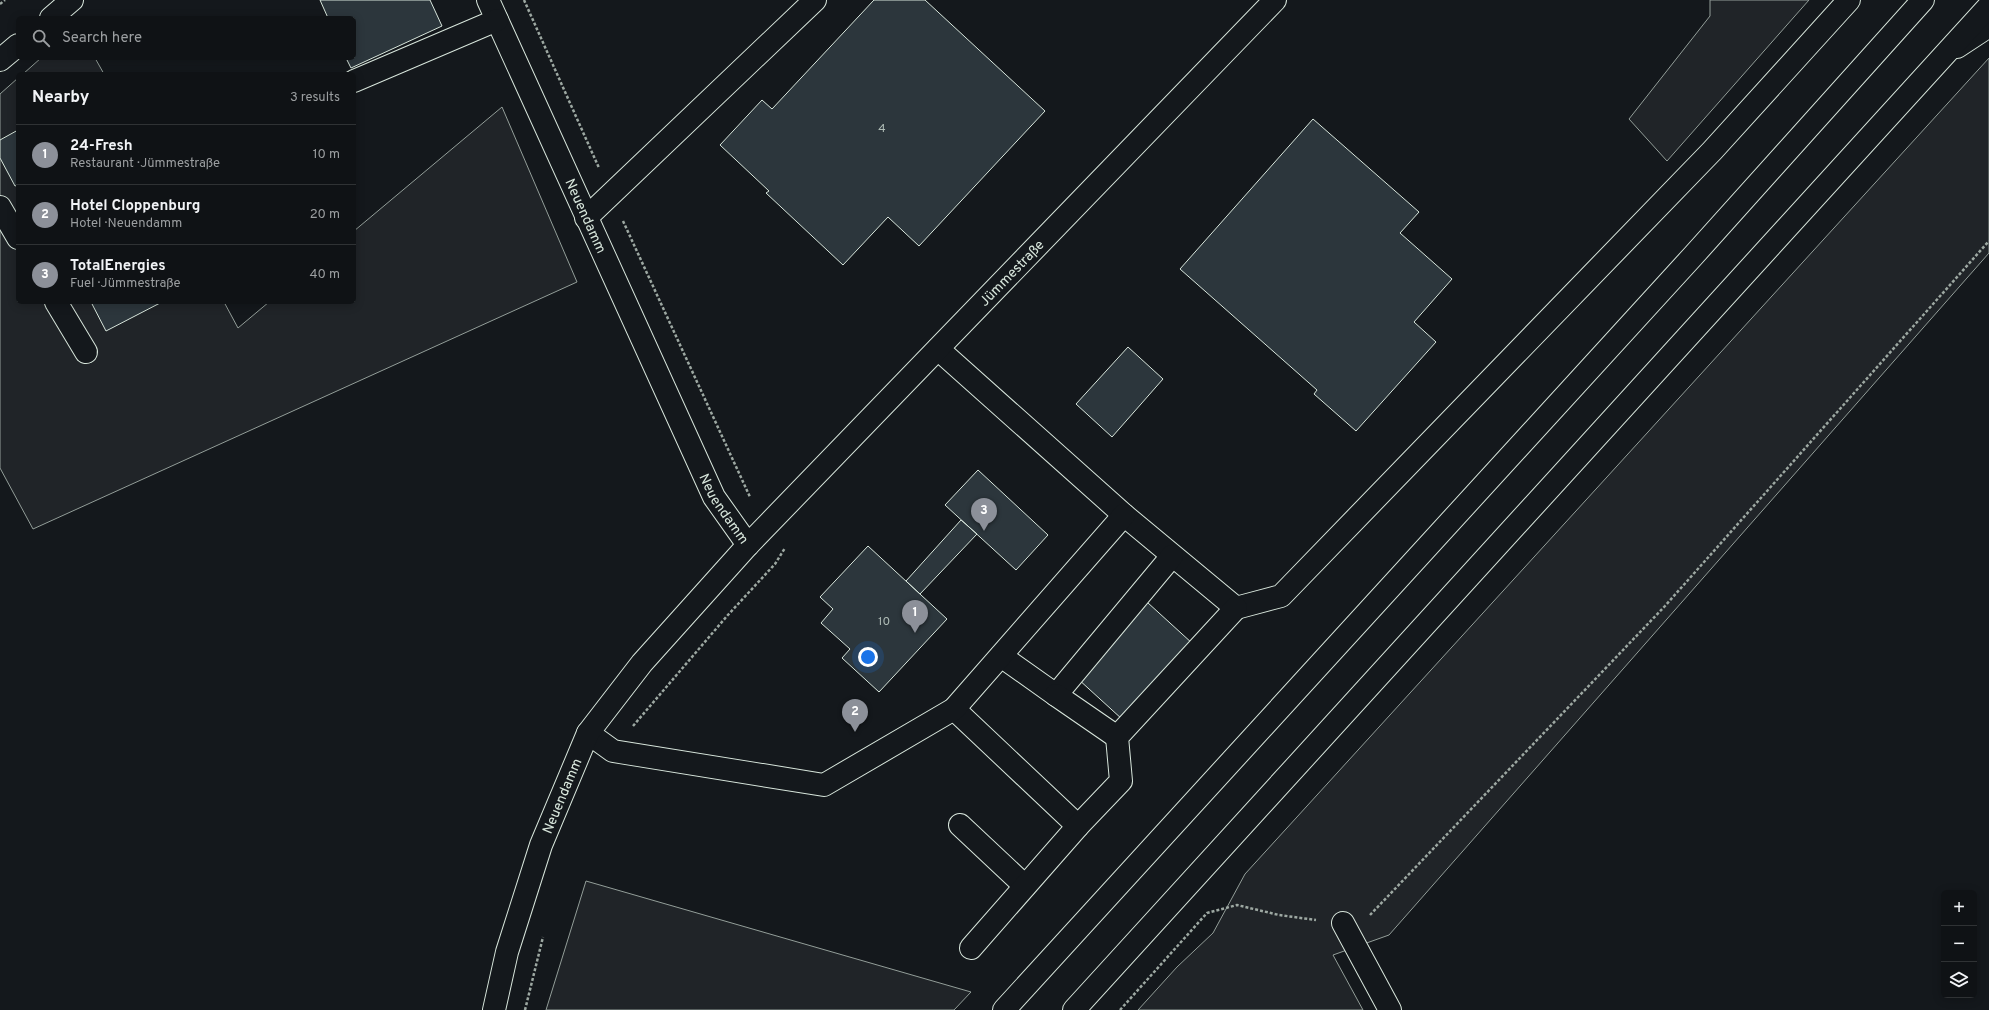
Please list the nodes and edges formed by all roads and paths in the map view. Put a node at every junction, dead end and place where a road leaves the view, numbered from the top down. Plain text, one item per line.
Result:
1 (5, 0) edge
2 (72, 0) edge
3 (488, 0) edge
4 (524, 0) edge
5 (815, 0) edge
6 (1274, 0) edge
7 (1849, 0) edge
8 (1923, 0) edge
9 (0, 4) edge
10 (1989, 6) edge
11 (53, 16) edge
12 (497, 20) junction
13 (1989, 26) edge
14 (16, 47) edge
15 (1945, 55) junction
16 (0, 60) edge
17 (356, 80) edge
18 (611, 195) junction
19 (0, 207) edge
20 (586, 218) junction
21 (16, 235) edge
22 (1989, 241) edge
23 (57, 304) edge
24 (938, 349) junction
25 (86, 352) dead end
26 (745, 484) dead end
27 (1124, 515) junction
28 (748, 545) junction
29 (1172, 556) junction
30 (1236, 608) junction
31 (1001, 656) junction
32 (1056, 695) junction
33 (954, 709) junction
34 (588, 732) junction
35 (1117, 737) junction
36 (960, 824) dead end
37 (1078, 826) junction
38 (1025, 886) junction
39 (1343, 923) junction
40 (971, 948) dead end
41 (494, 1010) edge
42 (1004, 1010) edge
43 (1074, 1010) edge
44 (1120, 1010) edge
45 (1390, 1010) edge

1 - 9 path
2 - 11 main road
3 - 12 main road, Neuendamm
4 - 18 path
5 - 18 main road
6 - 24 main road, Jümmestraße
7 - 30 main road
8 - 42 main road
10 - 15 main road
12 - 17 main road
12 - 20 main road, Neuendamm
13 - 15 main road
14 - 16 main road
15 - 43 main road
18 - 20 main road
18 - 26 path
19 - 21 main road
20 - 28 main road, Neuendamm
22 - 39 path
23 - 25 main road
24 - 27 main road
24 - 28 main road, Jümmestraße
27 - 29 main road
27 - 31 main road
28 - 34 main road, Neuendamm
29 - 30 main road
29 - 32 main road
30 - 35 main road
31 - 32 main road
31 - 33 main road
32 - 35 main road
33 - 34 main road
33 - 37 main road
34 - 41 main road, Neuendamm
35 - 37 main road
36 - 38 main road
37 - 38 main road
38 - 40 main road
39 - 44 path
39 - 45 main road

